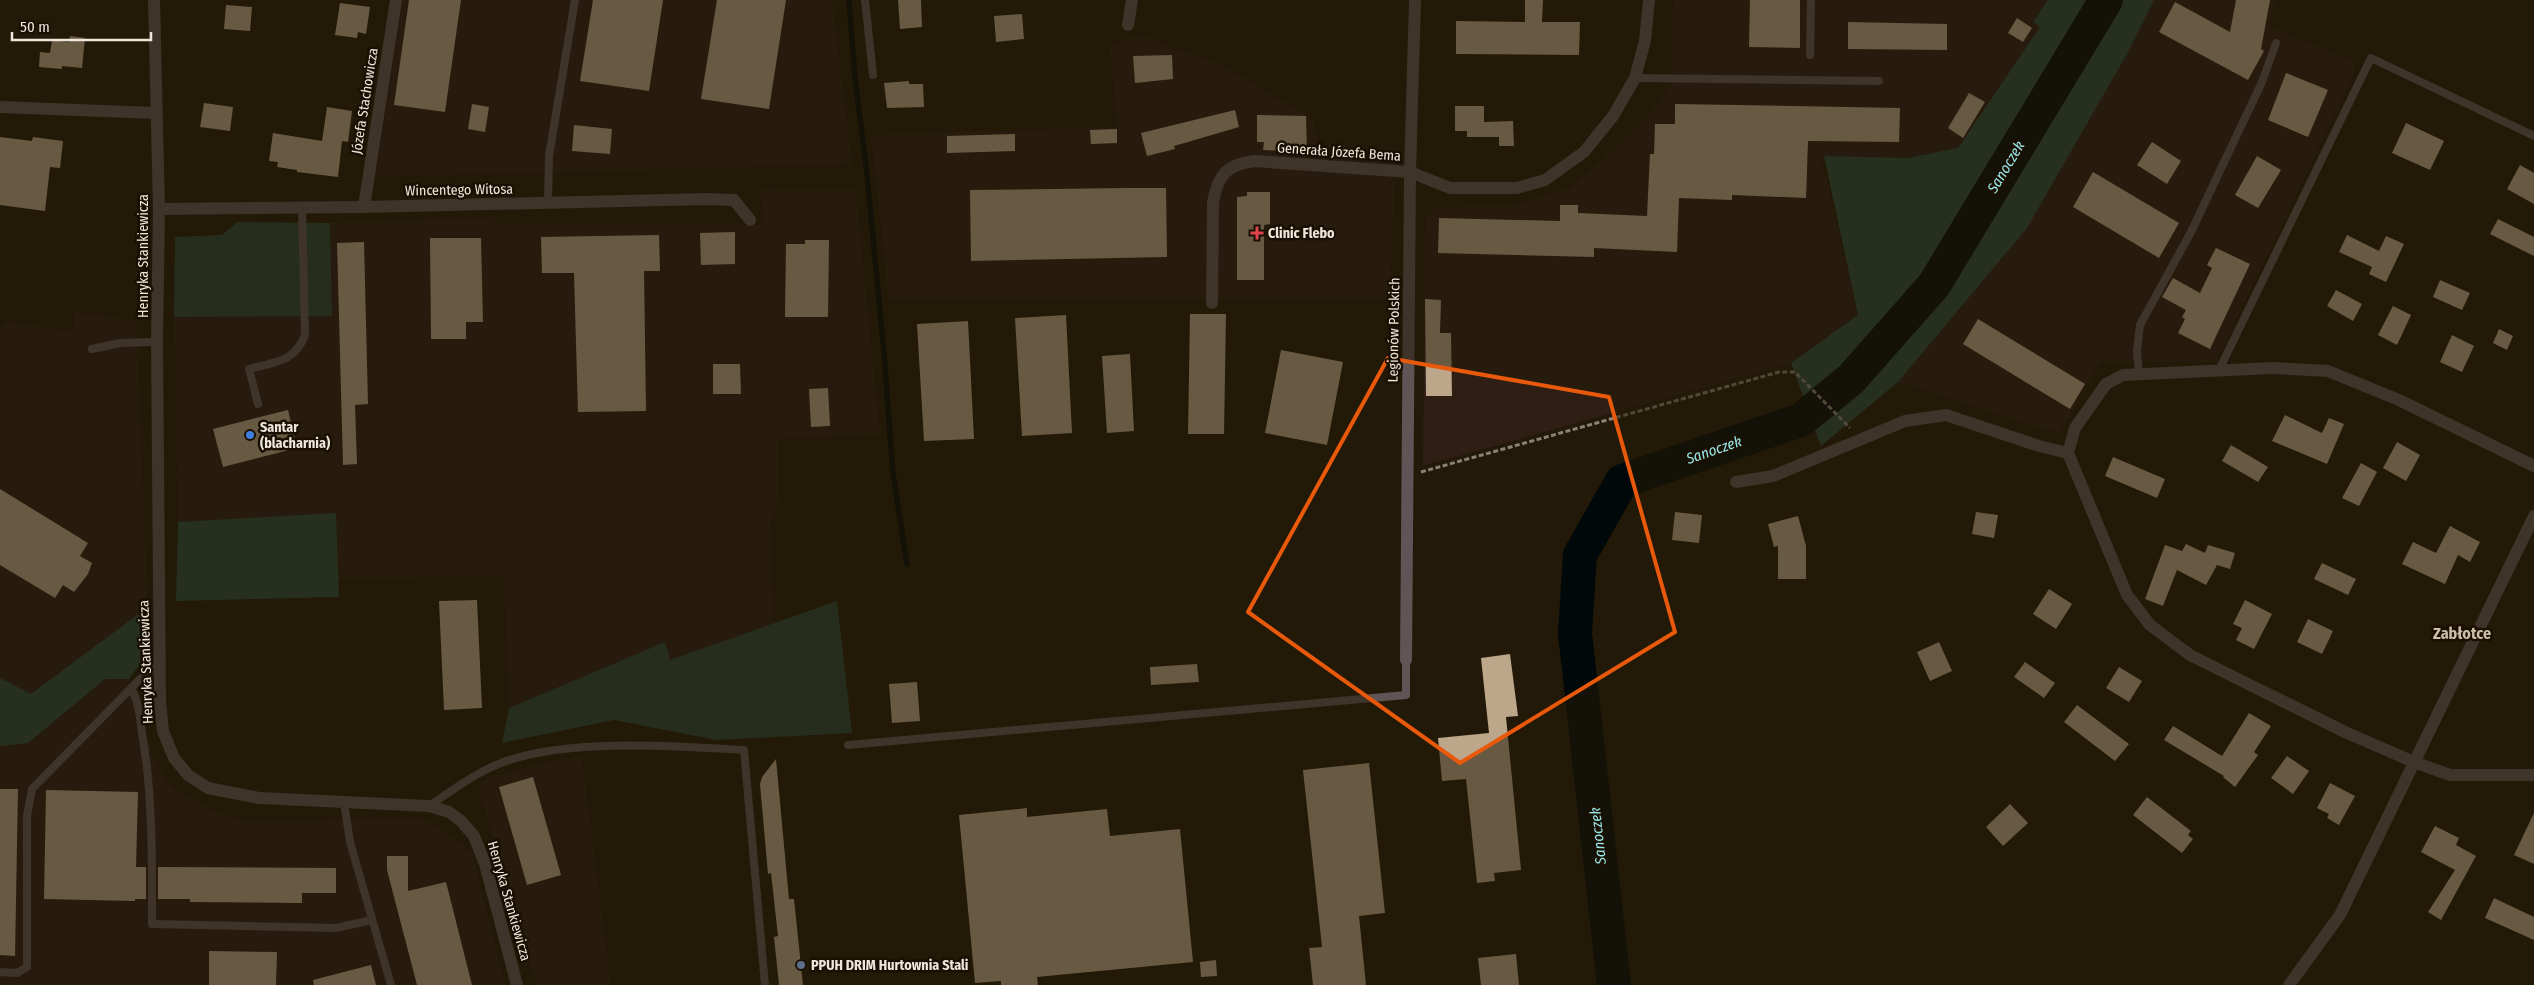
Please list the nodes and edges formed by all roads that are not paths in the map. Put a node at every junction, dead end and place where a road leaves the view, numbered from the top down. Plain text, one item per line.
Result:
1 (154, 0) edge
2 (396, 0) edge
3 (574, 0) edge
4 (865, 0) edge
5 (1132, 0) edge
6 (1415, 0) edge
7 (1649, 0) edge
8 (1811, 0) edge
9 (1128, 24) dead end
10 (2276, 43) dead end
11 (1810, 55) dead end
12 (873, 75) dead end
13 (1634, 78) junction
14 (1879, 81) dead end
15 (0, 107) edge
16 (155, 113) junction
17 (2534, 136) edge
18 (1410, 172) junction
19 (548, 203) junction
20 (302, 206) junction
21 (364, 207) junction
22 (159, 209) junction
23 (750, 220) dead end
24 (1212, 303) dead end
25 (157, 342) junction
26 (92, 349) dead end
27 (2218, 372) junction
28 (2138, 374) junction
29 (258, 404) dead end
30 (2068, 453) junction
31 (2534, 466) edge
32 (1736, 482) dead end
33 (2534, 516) edge
34 (1406, 660) joint
35 (160, 664) junction
36 (131, 688) junction
37 (848, 745) dead end
38 (2414, 762) junction
39 (2534, 775) edge
40 (344, 802) junction
41 (429, 806) junction
42 (372, 920) junction
43 (0, 972) edge
44 (391, 985) edge
45 (517, 985) edge
46 (765, 985) edge
47 (2289, 985) edge

1 - 16 street, Henryka Stankiewicza
2 - 21 street, Józefa Stachowicza
3 - 19 lane
4 - 12 lane
5 - 9 street
6 - 18 street, Legionów Polskich
7 - 13 street, Generała Józefa Bema
8 - 11 lane
10 - 28 lane
13 - 14 lane
13 - 18 street, Generała Józefa Bema
15 - 16 street
16 - 22 street, Henryka Stankiewicza
17 - 27 lane
18 - 24 street, Generała Józefa Bema
18 - 34 street, Legionów Polskich
19 - 21 street, Wincentego Witosa
19 - 23 street, Wincentego Witosa
20 - 21 street, Wincentego Witosa
20 - 22 street, Wincentego Witosa
20 - 29 lane
22 - 25 street, Henryka Stankiewicza
25 - 26 lane
25 - 35 street, Henryka Stankiewicza
27 - 28 street
27 - 31 street
28 - 30 street
30 - 32 street
30 - 38 street
33 - 38 street
34 - 37 lane
35 - 36 lane
35 - 40 street, Henryka Stankiewicza
36 - 42 lane
36 - 43 lane
38 - 39 street
38 - 47 street
40 - 41 street, Henryka Stankiewicza
40 - 42 lane
41 - 45 street, Henryka Stankiewicza
41 - 46 lane
42 - 44 lane

